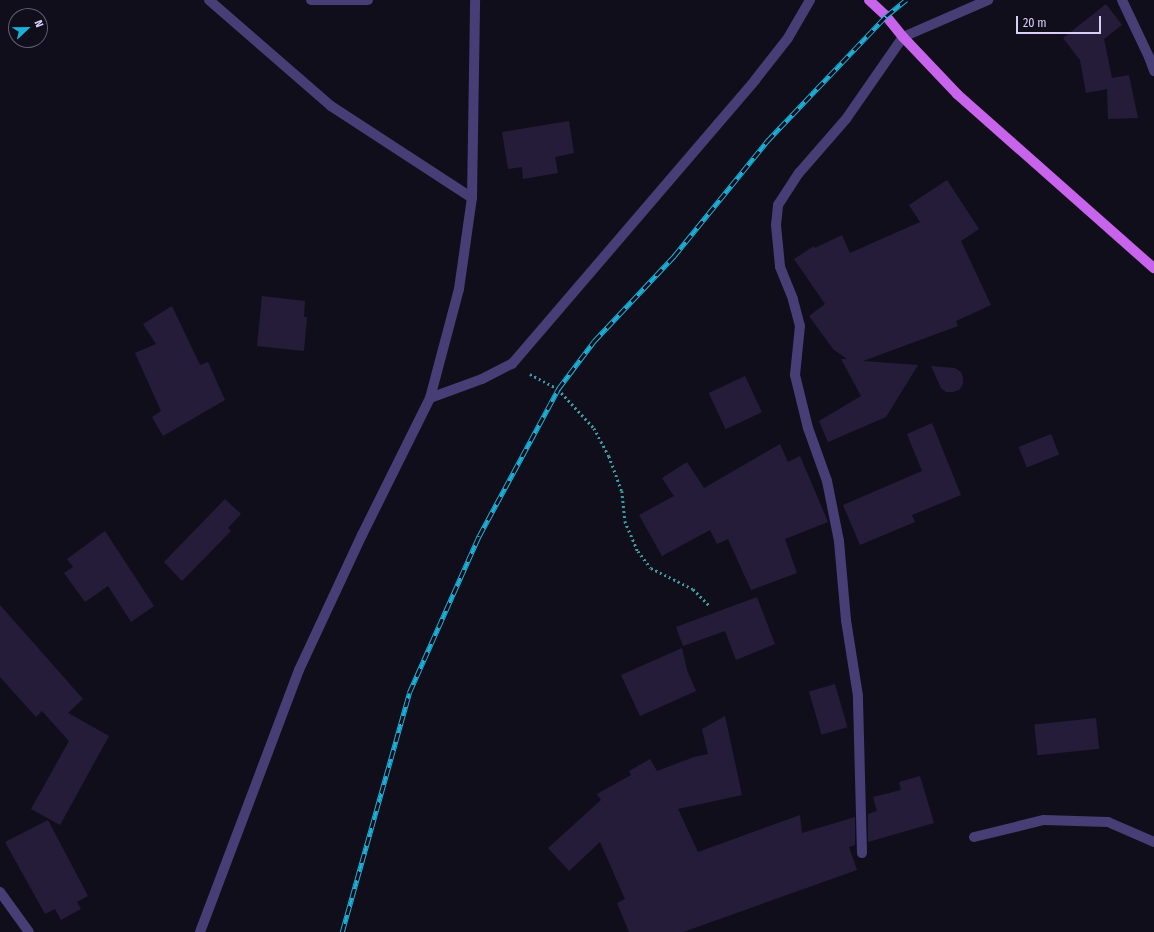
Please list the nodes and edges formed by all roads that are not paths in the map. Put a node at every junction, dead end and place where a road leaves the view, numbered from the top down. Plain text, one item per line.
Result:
1 (209, 0) edge
2 (311, 0) edge
3 (368, 0) edge
4 (476, 0) edge
5 (810, 0) edge
6 (869, 0) edge
7 (988, 0) edge
8 (1122, 0) edge
9 (903, 37) junction
10 (1154, 71) edge
11 (472, 198) junction
12 (1154, 268) edge
13 (430, 398) junction
14 (974, 837) dead end
15 (1154, 842) edge
16 (862, 853) dead end
17 (0, 892) edge
18 (29, 932) edge
19 (200, 932) edge

1 - 11 street
2 - 3 street
4 - 11 street
5 - 13 street
6 - 9 main road
7 - 9 street
8 - 10 street
9 - 12 main road
9 - 16 street
11 - 13 street
13 - 19 street
14 - 15 street
17 - 18 street

